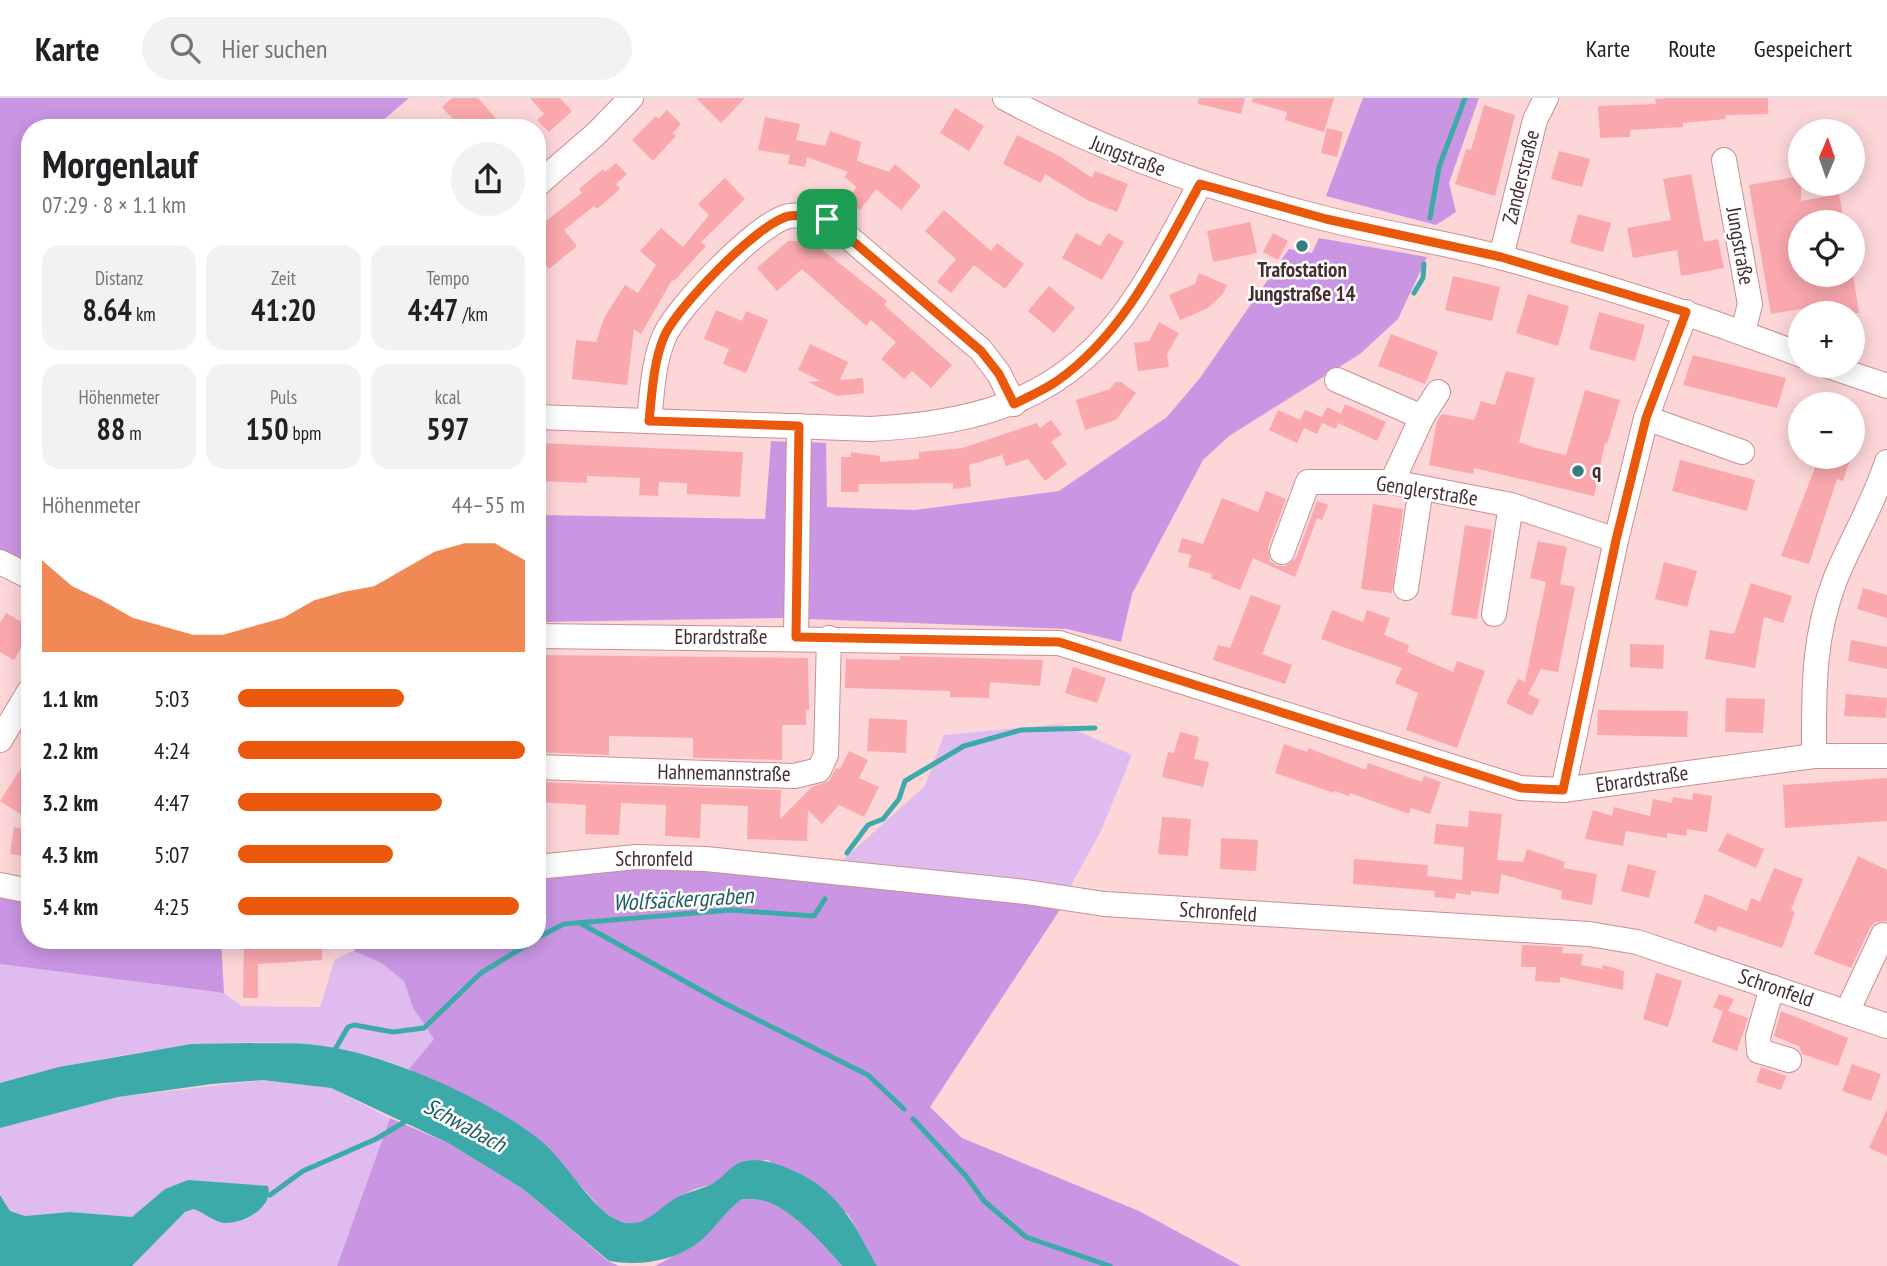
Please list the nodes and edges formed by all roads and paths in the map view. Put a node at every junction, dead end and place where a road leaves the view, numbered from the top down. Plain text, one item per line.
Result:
1 (631, 98) edge
2 (1004, 98) edge
3 (1546, 98) edge
4 (1724, 160) dead end
5 (546, 177) edge
6 (1200, 184) junction
7 (1501, 257) junction
8 (1686, 312) junction
9 (1743, 332) junction
10 (1788, 350) edge
11 (1864, 378) edge
12 (1337, 380) dead end
13 (1887, 386) edge
14 (1438, 392) dead end
15 (1014, 404) junction
16 (546, 417) edge
17 (1422, 417) junction
18 (1646, 418) junction
19 (649, 421) junction
20 (799, 426) junction
21 (1742, 452) dead end
22 (1887, 462) edge
23 (1392, 482) junction
24 (1421, 488) junction
25 (1511, 505) junction
26 (1616, 540) junction
27 (1282, 552) dead end
28 (0, 562) edge
29 (21, 572) edge
30 (1406, 588) dead end
31 (1494, 614) dead end
32 (546, 636) edge
33 (796, 637) junction
34 (829, 638) junction
35 (21, 712) edge
36 (13, 731) edge
37 (1814, 756) junction
38 (1887, 756) edge
39 (546, 767) edge
40 (1563, 790) junction
41 (546, 866) edge
42 (0, 885) edge
43 (21, 889) edge
44 (1883, 936) dead end
45 (1772, 987) junction
46 (1847, 1012) junction
47 (1887, 1026) edge
48 (1789, 1060) dead end

1 - 5 street
2 - 6 street, Jungstraße
3 - 7 street, Zanderstraße
4 - 9 street, Jungstraße
6 - 7 street, Jungstraße
6 - 15 street
7 - 8 street, Jungstraße
8 - 9 street, Jungstraße
8 - 18 street
9 - 10 street, Jungstraße
11 - 13 street
12 - 17 street
14 - 17 street
15 - 19 street
15 - 20 street
16 - 19 street
17 - 23 street
18 - 21 street
18 - 26 street
19 - 20 street
20 - 33 street
22 - 37 street
23 - 24 street, Genglerstraße
23 - 27 street, Genglerstraße
24 - 25 street, Genglerstraße
24 - 30 street
25 - 26 street, Genglerstraße
25 - 31 street
26 - 40 street
28 - 29 street
32 - 33 street, Ebrardstraße
33 - 34 street, Ebrardstraße
34 - 39 street, Hahnemannstraße
34 - 40 street, Ebrardstraße
35 - 36 street
37 - 38 street, Ebrardstraße
37 - 40 street, Ebrardstraße
41 - 45 street, Schronfeld
42 - 43 street
44 - 46 street
45 - 46 street, Schronfeld
45 - 48 street
46 - 47 street, Schronfeld

